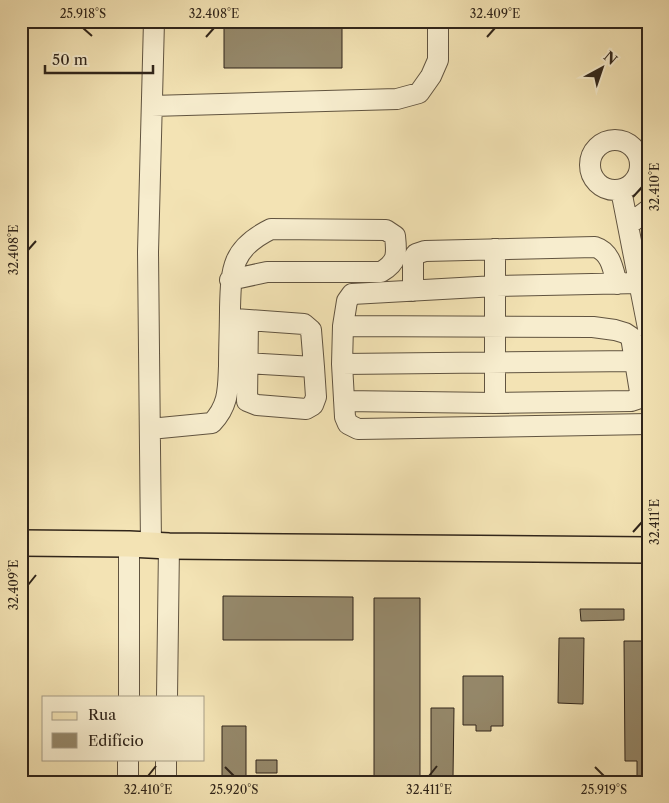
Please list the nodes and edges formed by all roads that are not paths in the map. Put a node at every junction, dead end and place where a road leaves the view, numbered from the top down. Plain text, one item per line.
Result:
1 (154, 21) edge
2 (438, 21) edge
3 (152, 106) junction
4 (621, 190) dead end
5 (648, 210) edge
6 (628, 224) junction
7 (495, 249) junction
8 (230, 280) junction
9 (639, 283) junction
10 (617, 284) junction
11 (496, 286) junction
12 (412, 291) junction
13 (239, 319) junction
14 (343, 326) junction
15 (495, 326) junction
16 (648, 328) edge
17 (635, 361) junction
18 (247, 363) junction
19 (495, 363) junction
20 (342, 364) junction
21 (314, 367) junction
22 (344, 402) junction
23 (495, 403) junction
24 (648, 424) edge
25 (150, 429) junction
26 (21, 543) edge
27 (150, 545) junction
28 (648, 550) edge
29 (128, 696) edge
30 (167, 696) edge
31 (128, 760) edge
32 (166, 760) edge
33 (128, 782) edge
34 (166, 782) edge

1 - 3 lane
2 - 3 lane
3 - 25 lane
4 - 6 lane
5 - 6 lane
6 - 9 lane
7 - 10 lane
7 - 11 lane
7 - 12 lane
8 - 8 lane
8 - 13 lane
9 - 10 lane
9 - 16 lane
10 - 11 lane
11 - 12 lane
11 - 15 lane
12 - 14 lane
13 - 18 lane
13 - 21 lane
13 - 25 lane
14 - 15 lane
14 - 20 lane
15 - 17 lane
15 - 19 lane
17 - 19 lane
17 - 23 lane
18 - 21 lane
18 - 21 lane
19 - 20 lane
19 - 23 lane
20 - 22 lane
22 - 23 lane
22 - 24 lane
25 - 27 lane
26 - 27 main road
27 - 28 main road
27 - 29 lane
27 - 30 lane
31 - 33 lane
32 - 34 lane

